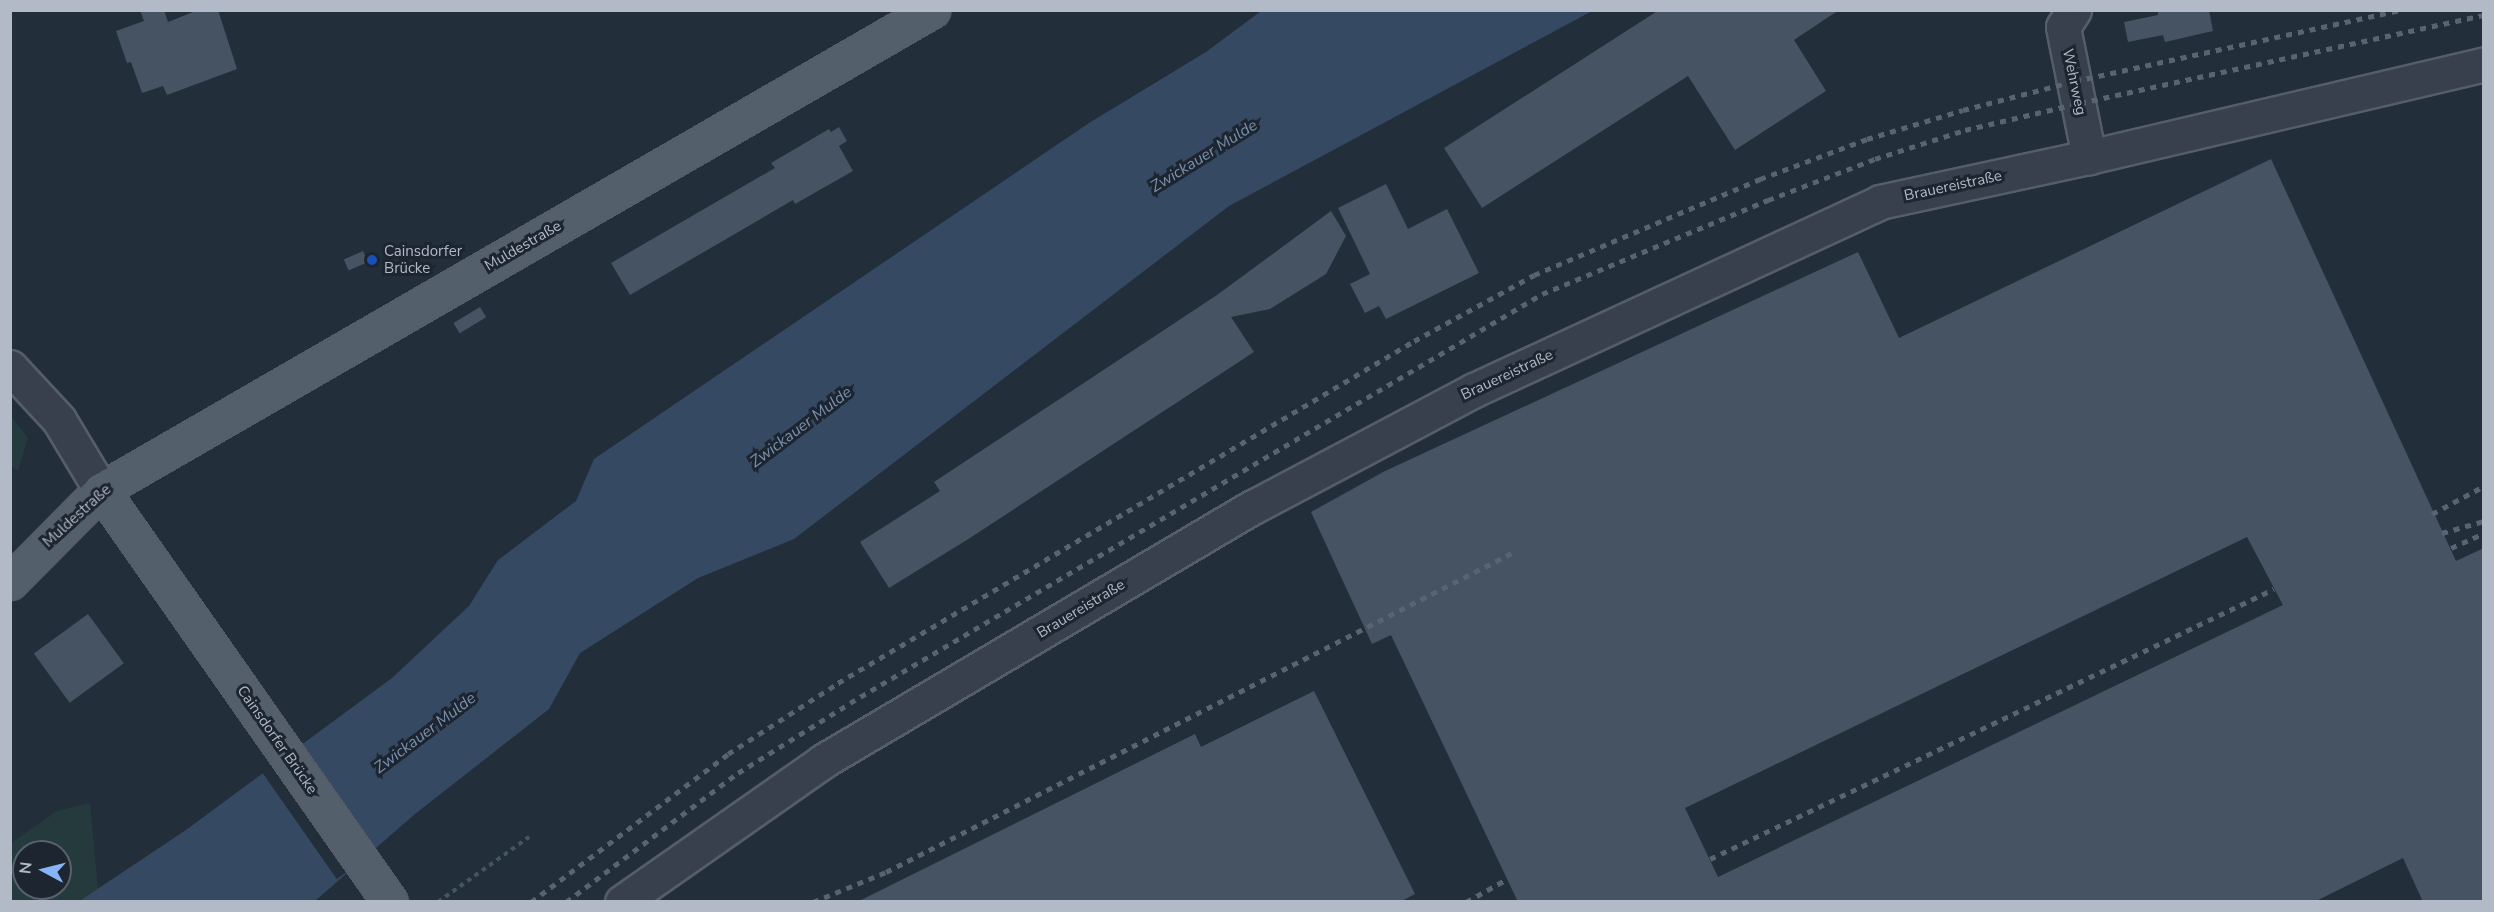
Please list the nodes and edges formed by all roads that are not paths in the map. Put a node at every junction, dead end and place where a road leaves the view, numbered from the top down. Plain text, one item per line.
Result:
1 (932, 10) edge
2 (2074, 10) edge
3 (2484, 64) edge
4 (2089, 157) junction
5 (10, 367) edge
6 (101, 490) junction
7 (10, 582) edge
8 (389, 899) edge
9 (622, 902) edge

1 - 6 main road, Muldestraße
2 - 4 street, Wehrweg
3 - 4 street, Brauereistraße
4 - 9 street, Brauereistraße
5 - 6 street
6 - 7 main road, Muldestraße
6 - 8 main road, Cainsdorfer Brücke

